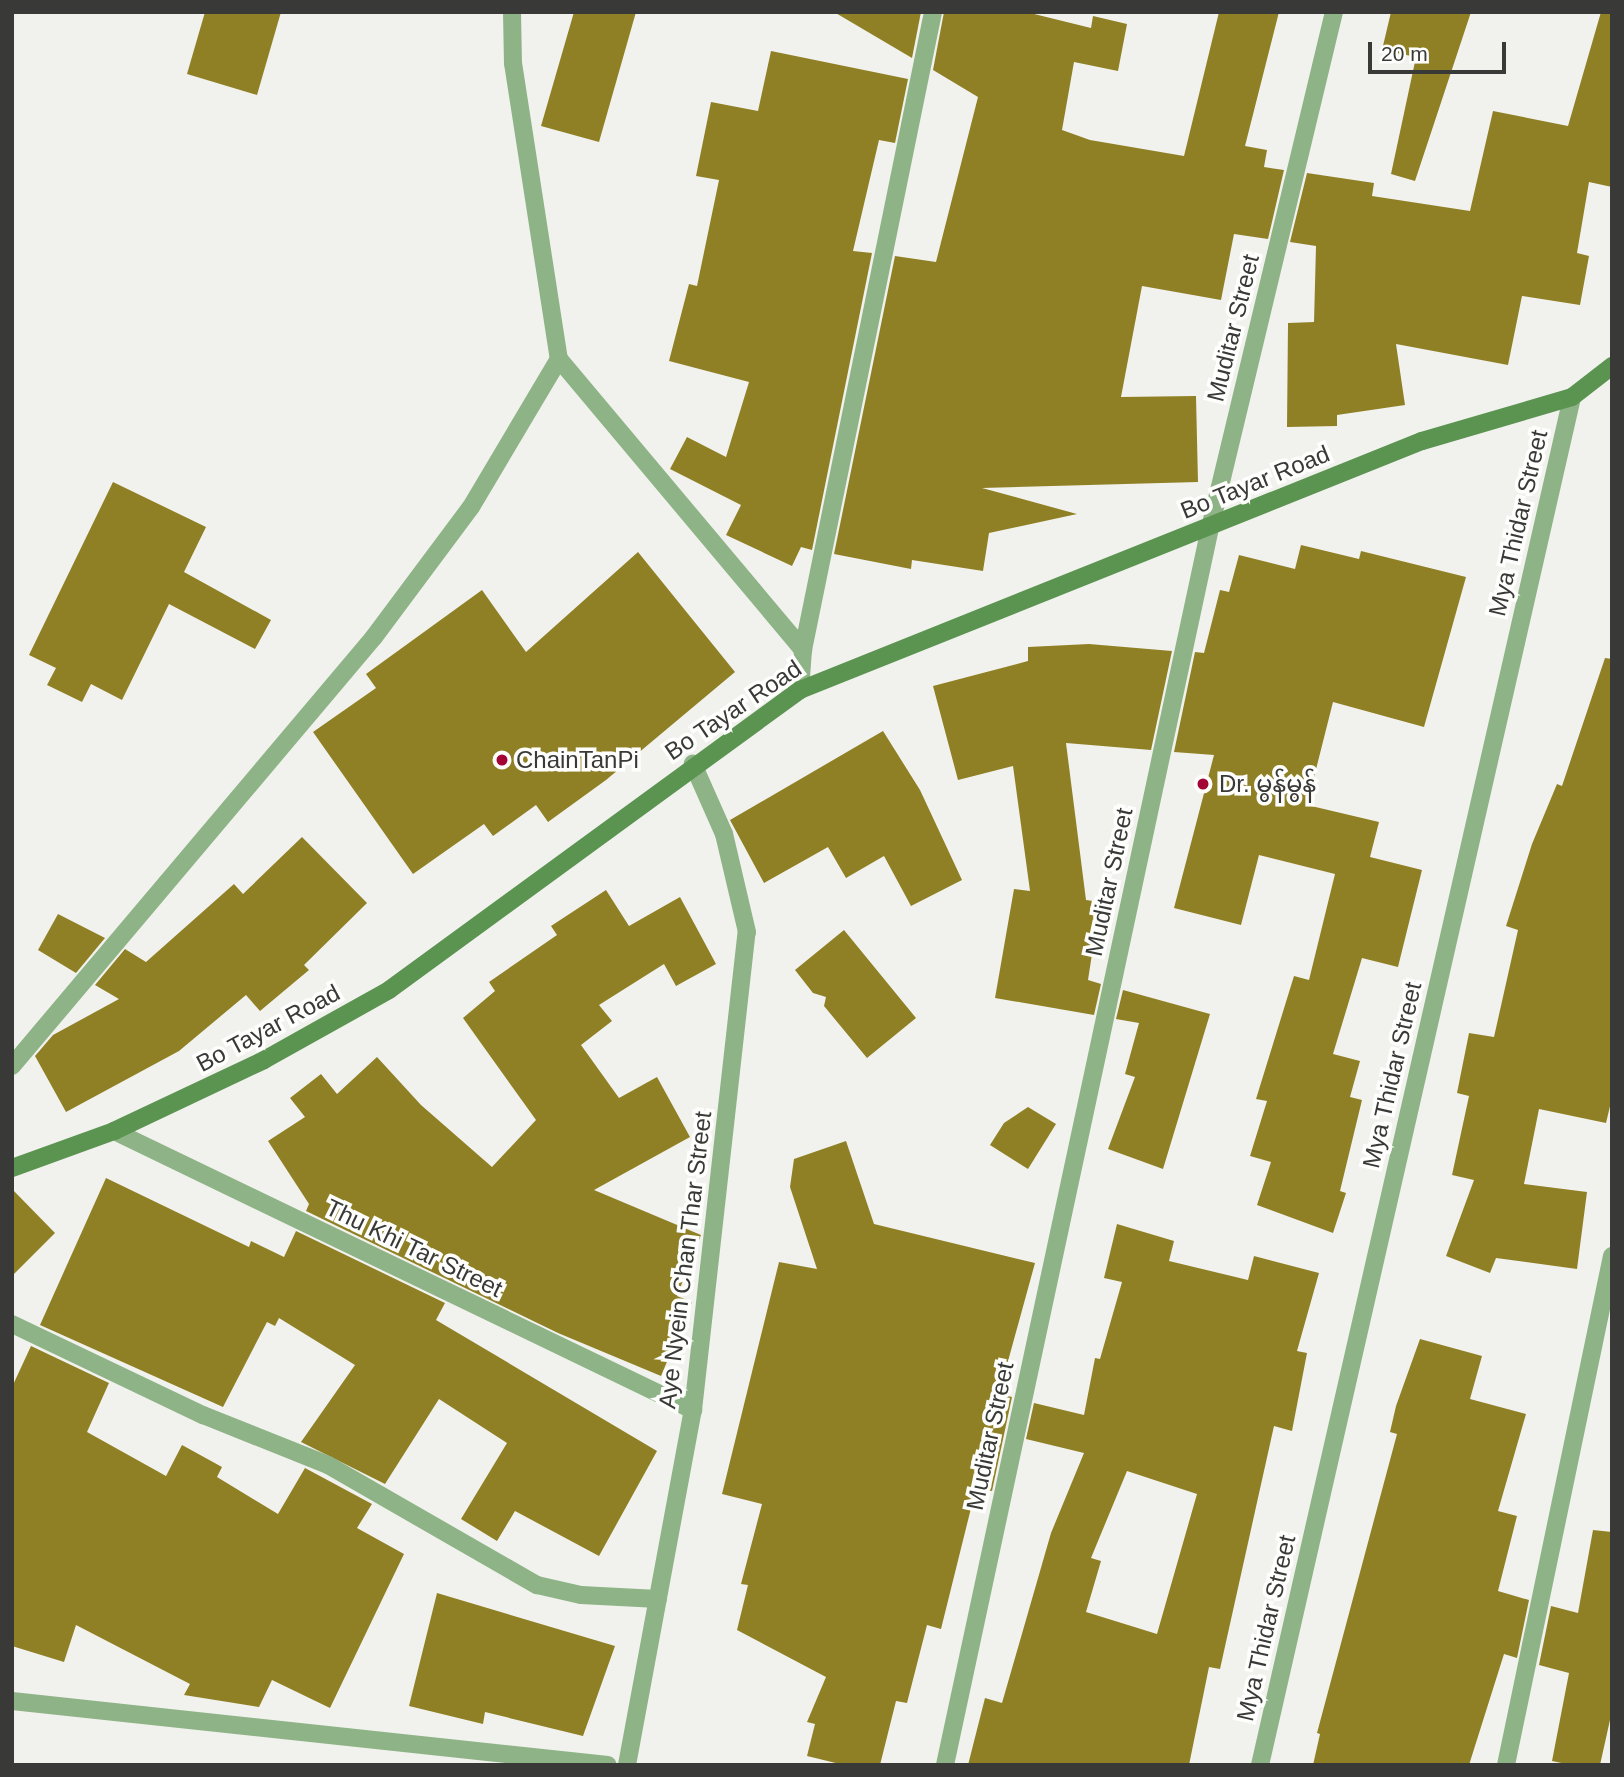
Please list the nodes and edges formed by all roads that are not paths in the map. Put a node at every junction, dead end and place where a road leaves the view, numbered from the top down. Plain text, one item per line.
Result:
1 (512, 12) edge
2 (933, 12) edge
3 (1334, 12) edge
4 (559, 359) junction
5 (1612, 366) edge
6 (1572, 397) junction
7 (1210, 528) junction
8 (803, 650) junction
9 (800, 690) junction
10 (693, 764) junction
11 (12, 1066) edge
12 (114, 1131) junction
13 (12, 1168) edge
14 (1612, 1256) edge
15 (12, 1324) edge
16 (693, 1410) junction
17 (658, 1599) junction
18 (12, 1701) edge
19 (608, 1765) edge
20 (627, 1765) edge
21 (945, 1765) edge
22 (1260, 1765) edge
23 (1506, 1765) edge

1 - 4 street
2 - 8 street
3 - 7 street, Muditar Street
4 - 8 street
4 - 11 street
5 - 6 main road, Bo Tayar Road
6 - 7 main road, Bo Tayar Road
6 - 22 street, Mya Thidar Street
7 - 9 main road, Bo Tayar Road
7 - 21 street, Muditar Street
8 - 9 street
9 - 10 main road, Bo Tayar Road
10 - 12 main road, Bo Tayar Road
10 - 16 street, Aye Nyein Chan Thar Street
12 - 13 main road, Bo Tayar Road
12 - 16 street, Thu Khi Tar Street
14 - 23 street
15 - 17 street
16 - 17 street, Aye Nyein Chan Thar Street
17 - 20 street, Aye Nyein Chan Thar Street
18 - 19 street

